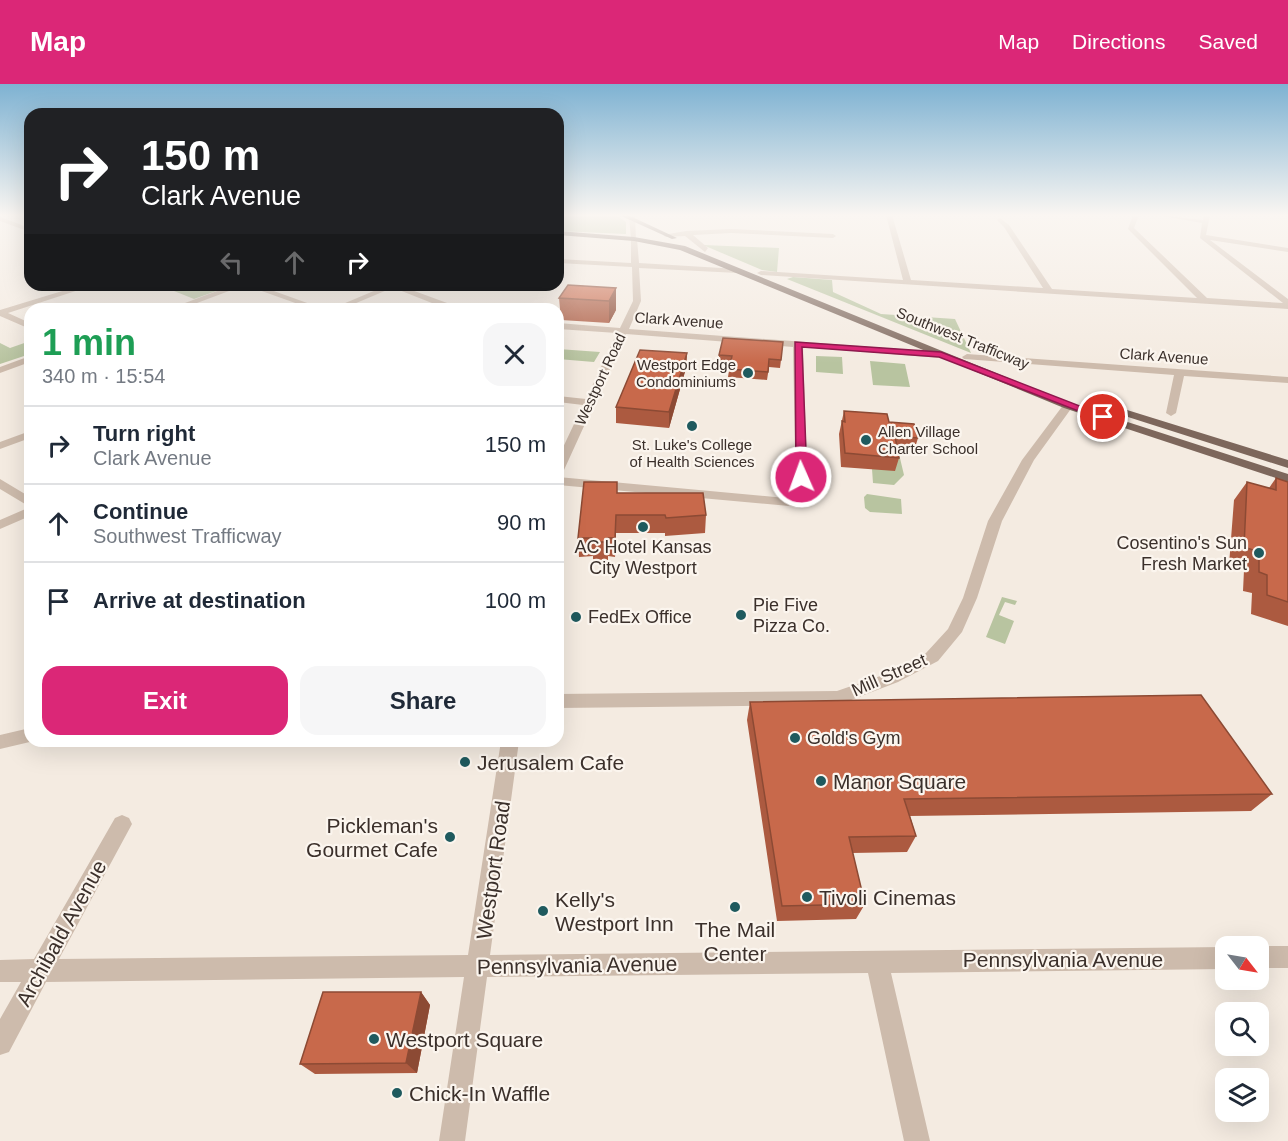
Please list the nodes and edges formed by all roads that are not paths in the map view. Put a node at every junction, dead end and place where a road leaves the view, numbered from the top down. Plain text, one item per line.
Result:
1 (609, 264) edge
2 (722, 264) edge
3 (740, 264) edge
4 (903, 264) edge
5 (1032, 264) edge
6 (1167, 264) edge
7 (1237, 264) edge
8 (635, 266) junction
9 (738, 271) junction
10 (761, 273) junction
11 (908, 283) junction
12 (71, 291) edge
13 (224, 291) edge
14 (267, 291) edge
15 (379, 291) edge
16 (409, 291) edge
17 (1049, 291) junction
18 (1205, 301) junction
19 (32, 303) edge
20 (190, 303) edge
21 (302, 303) edge
22 (350, 303) edge
23 (440, 303) edge
24 (1288, 305) edge
25 (24, 306) edge
26 (0, 313) edge
27 (24, 323) edge
28 (564, 326) edge
29 (622, 331) junction
30 (798, 344) junction
31 (941, 355) junction
32 (967, 357) junction
33 (24, 361) edge
34 (0, 370) edge
35 (1180, 372) junction
36 (1288, 380) edge
37 (1059, 392) junction
38 (564, 400) edge
39 (588, 402) junction
40 (1068, 406) junction
41 (1122, 412) junction
42 (1171, 413) dead end
43 (24, 436) edge
44 (0, 446) edge
45 (564, 456) edge
46 (1288, 464) edge
47 (1288, 478) edge
48 (0, 483) edge
49 (564, 483) edge
50 (24, 499) edge
51 (24, 514) edge
52 (0, 525) edge
53 (564, 701) edge
54 (24, 736) edge
55 (0, 742) edge
56 (509, 747) edge
57 (122, 824) dead end
58 (1269, 957) edge
59 (1288, 957) edge
60 (1215, 958) edge
61 (877, 961) junction
62 (479, 966) junction
63 (0, 971) edge
64 (40, 971) junction
65 (0, 1043) edge
66 (452, 1141) edge
67 (917, 1141) edge

1 - 8 street
2 - 9 main road, Southwest Trafficway
3 - 10 main road, Southwest Trafficway
4 - 11 street
5 - 17 street
6 - 18 street
7 - 24 street
8 - 9 street
8 - 29 street, Westport Road
9 - 31 main road, Southwest Trafficway
10 - 11 street
10 - 32 main road, Southwest Trafficway
11 - 17 street
12 - 19 street
13 - 20 street
14 - 21 street
15 - 22 street
16 - 23 street
17 - 18 street
18 - 24 street
25 - 26 street
26 - 27 street
28 - 29 street, Clark Avenue
29 - 30 street, Clark Avenue
29 - 39 street, Westport Road
30 - 31 street, Clark Avenue
30 - 49 street
31 - 40 main road, Southwest Trafficway
32 - 35 street, Clark Avenue
32 - 37 main road, Southwest Trafficway
33 - 34 street
35 - 36 street, Clark Avenue
35 - 42 street
37 - 40 main road
37 - 41 main road, Southwest Trafficway
38 - 39 street
39 - 45 street, Westport Road
40 - 41 main road
40 - 47 main road, Southwest Trafficway
40 - 53 street, Mill Street
41 - 46 main road, Southwest Trafficway
43 - 44 street
48 - 50 street
51 - 52 street
54 - 55 street
56 - 62 street, Westport Road
57 - 64 street, Archibald Avenue
58 - 59 street
60 - 61 street, Pennsylvania Avenue
61 - 62 street, Pennsylvania Avenue
61 - 67 street
62 - 64 street, Pennsylvania Avenue
62 - 66 street, Westport Road
63 - 64 street, Pennsylvania Avenue
64 - 65 street, Archibald Avenue

